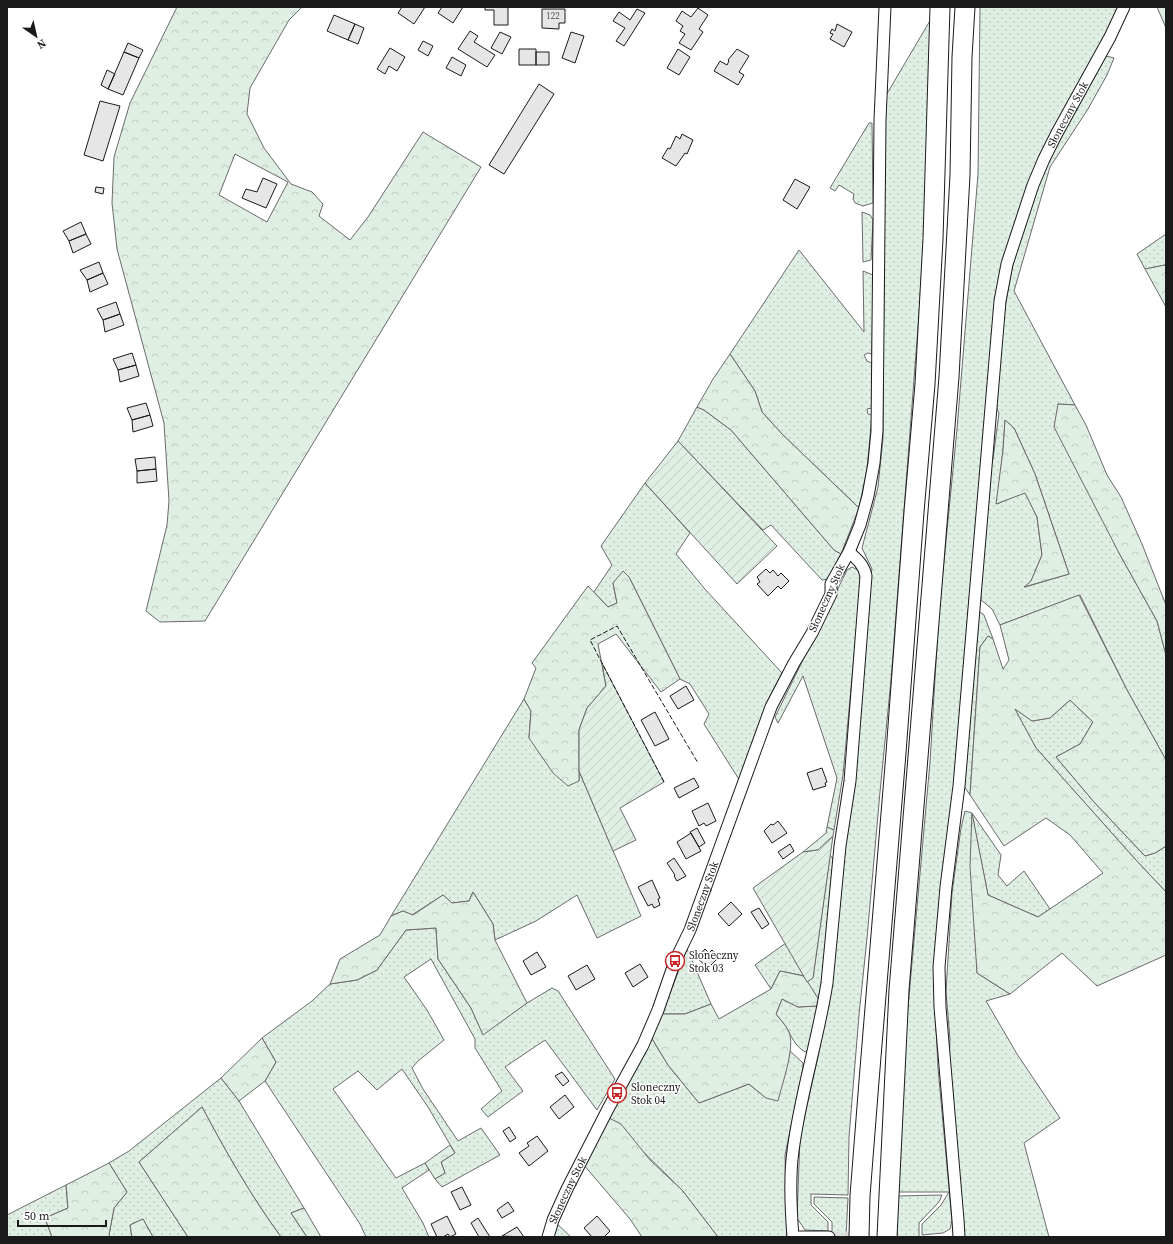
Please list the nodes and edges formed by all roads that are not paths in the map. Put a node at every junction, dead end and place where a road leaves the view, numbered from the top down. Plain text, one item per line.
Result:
1 (885, 7) edge
2 (940, 7) edge
3 (965, 7) edge
4 (1124, 7) edge
5 (849, 552) junction
6 (548, 1237) edge
7 (830, 1237) edge
8 (859, 1237) edge
9 (887, 1237) edge
10 (959, 1237) edge

1 - 5 street, Słoneczny Stok
2 - 8 highway
3 - 9 highway
4 - 10 street, Słoneczny Stok
5 - 6 street, Słoneczny Stok
5 - 7 street

